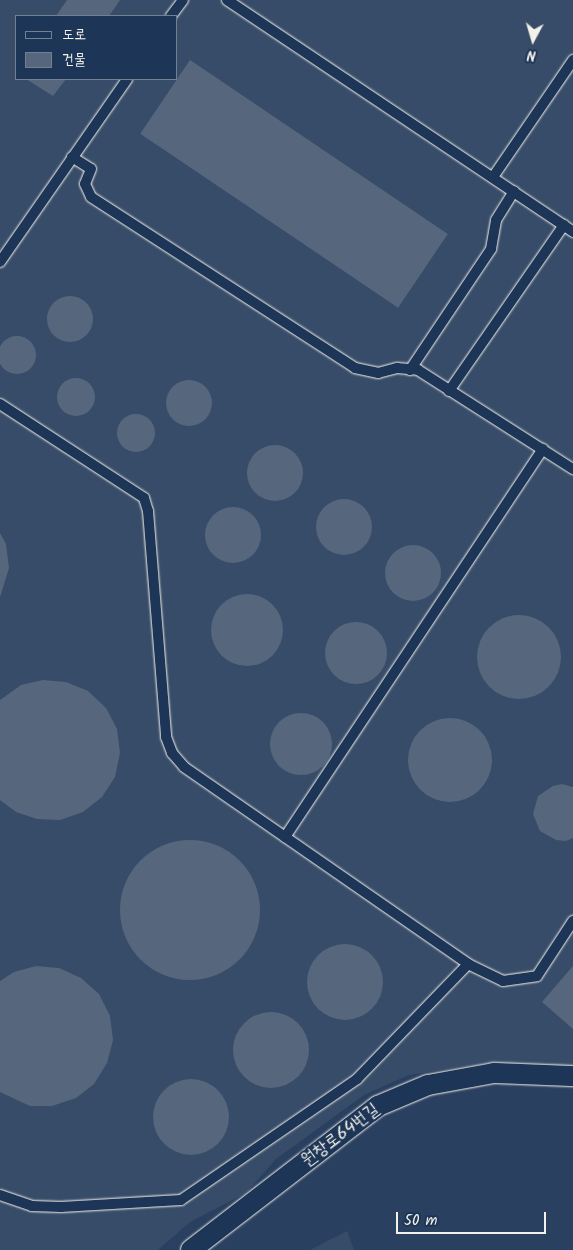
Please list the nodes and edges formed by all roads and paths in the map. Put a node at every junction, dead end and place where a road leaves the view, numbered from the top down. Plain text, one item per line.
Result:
1 (183, 0) edge
2 (227, 0) edge
3 (172, 15) edge
4 (573, 60) edge
5 (126, 80) edge
6 (72, 157) junction
7 (493, 177) junction
8 (514, 191) junction
9 (564, 226) junction
10 (573, 232) edge
11 (0, 262) edge
12 (410, 370) junction
13 (449, 390) junction
14 (0, 404) edge
15 (543, 449) junction
16 (573, 470) edge
17 (285, 837) junction
18 (573, 921) edge
19 (468, 964) junction
20 (573, 1076) edge
21 (0, 1195) edge
22 (191, 1250) edge

1 - 3 lane
2 - 7 lane
4 - 7 lane
5 - 6 lane
6 - 11 lane
6 - 12 lane
7 - 8 lane
8 - 9 lane
8 - 12 lane
9 - 10 lane
9 - 13 lane
12 - 13 lane
13 - 15 lane
14 - 17 lane
15 - 16 lane
15 - 17 lane
17 - 19 lane
18 - 19 lane
19 - 21 lane
20 - 22 street, 원창로64번길

